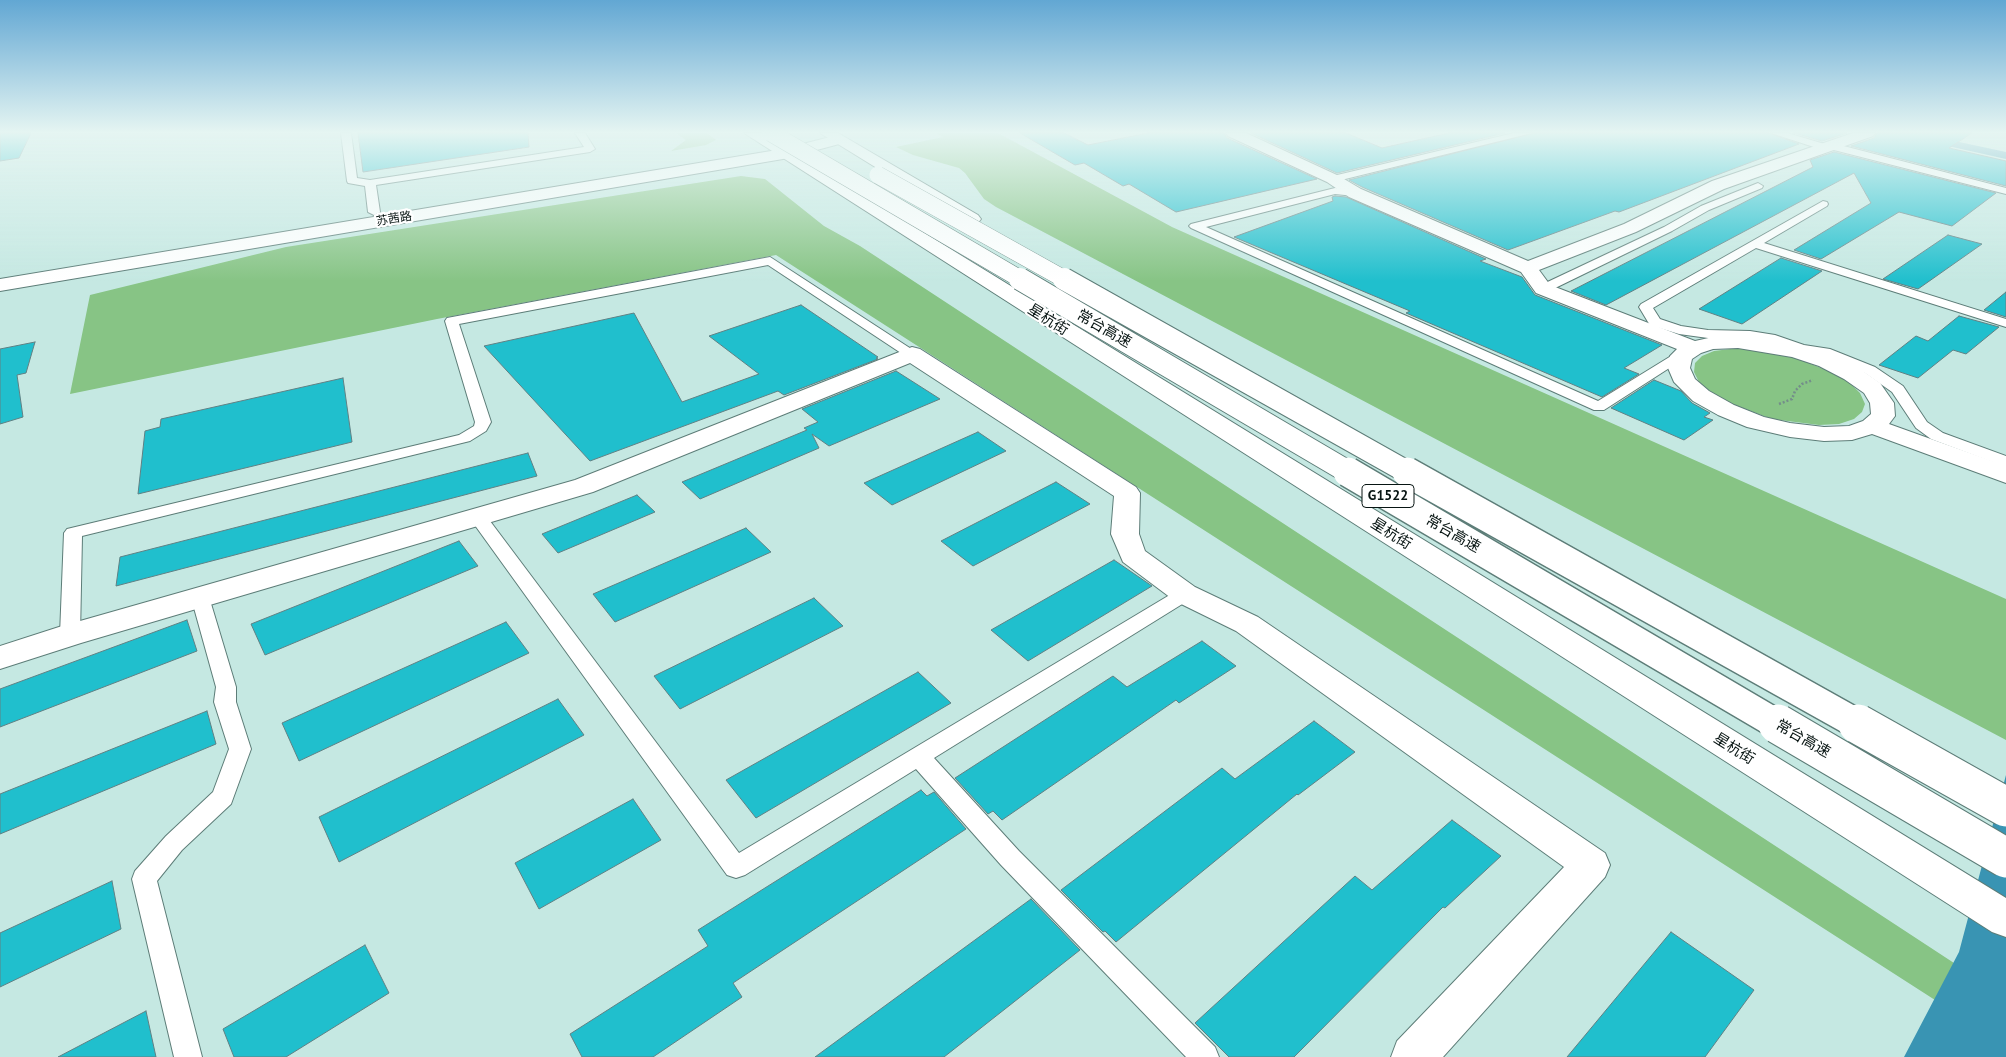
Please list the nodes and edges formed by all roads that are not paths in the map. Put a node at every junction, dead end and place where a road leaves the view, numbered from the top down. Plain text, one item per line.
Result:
1 (364, 182) edge
2 (374, 182) edge
3 (541, 182) edge
4 (552, 182) edge
5 (833, 182) edge
6 (839, 182) edge
7 (892, 182) edge
8 (910, 182) edge
9 (1338, 182) edge
10 (1726, 182) edge
11 (1971, 182) edge
12 (370, 183) junction
13 (1758, 186) dead end
14 (2006, 191) edge
15 (1355, 192) junction
16 (1823, 204) dead end
17 (374, 212) junction
18 (1755, 244) junction
19 (1528, 268) junction
20 (0, 273) edge
21 (0, 285) edge
22 (1543, 289) junction
23 (2006, 323) edge
24 (1680, 343) junction
25 (1800, 350) junction
26 (912, 354) junction
27 (1872, 426) junction
28 (2006, 462) edge
29 (2006, 475) edge
30 (478, 517) junction
31 (1185, 594) junction
32 (200, 598) junction
33 (70, 635) junction
34 (1702, 637) junction
35 (0, 658) edge
36 (918, 756) junction
37 (1998, 802) edge
38 (2006, 858) edge
39 (2006, 919) edge
40 (188, 1057) edge
41 (1205, 1057) edge
42 (1413, 1057) edge

1 - 12 lane
2 - 12 lane
3 - 17 main road, 苏茜路
4 - 21 main road, 苏茜路
5 - 39 main road, 星杭街
6 - 38 main road, 常台高速 / G1522, bridge
7 - 34 main road, 常台高速 / G1522, bridge
8 - 34 main road
9 - 15 main road
10 - 19 main road
11 - 14 lane
12 - 17 lane
13 - 22 lane
15 - 19 main road
15 - 24 lane
16 - 18 lane
17 - 20 main road, 苏茜路
18 - 23 lane
18 - 24 lane
19 - 22 main road
22 - 24 main road
24 - 25 main road
24 - 27 main road
25 - 27 main road
25 - 28 lane
26 - 30 main road
26 - 31 main road
26 - 33 lane
27 - 29 main road
30 - 32 main road
30 - 36 lane
31 - 36 lane
31 - 42 main road
32 - 33 main road
32 - 40 lane
33 - 35 main road
34 - 37 main road, 常台高速 / G1522, bridge
36 - 41 lane

